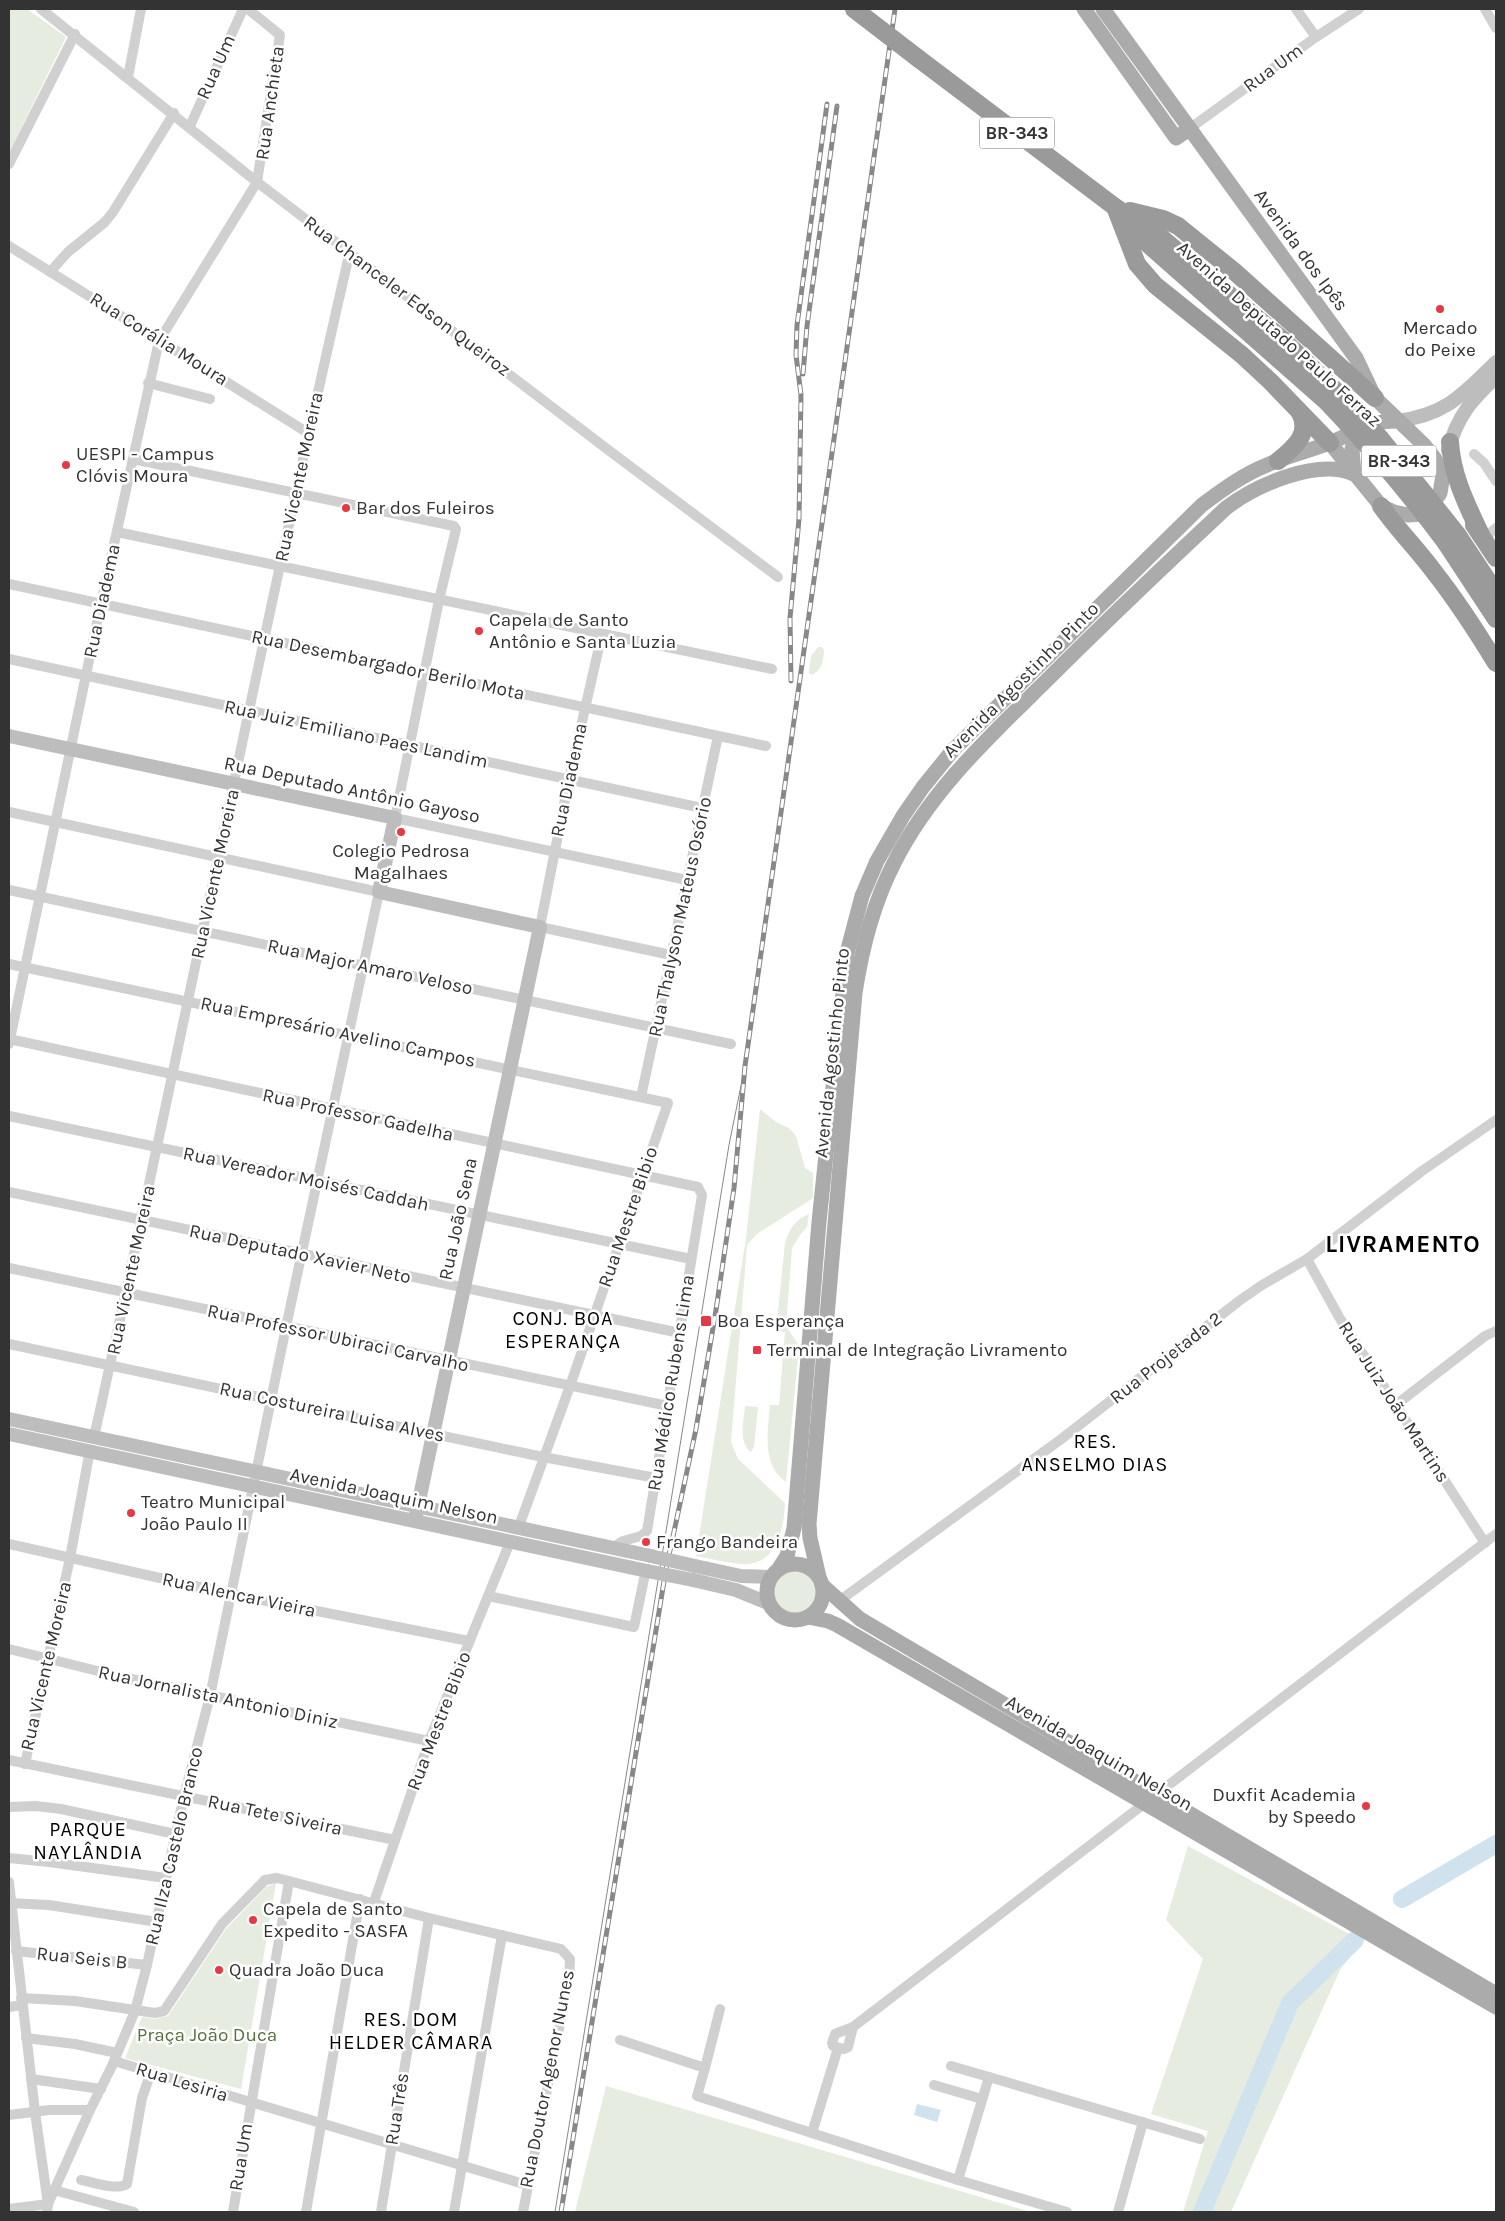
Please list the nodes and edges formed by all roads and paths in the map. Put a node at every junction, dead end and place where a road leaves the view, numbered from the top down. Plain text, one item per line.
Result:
1 (41, 9) edge
2 (141, 9) edge
3 (243, 9) edge
4 (248, 9) edge
5 (854, 9) edge
6 (1084, 9) edge
7 (1103, 9) edge
8 (1296, 9) edge
9 (1359, 9) edge
10 (1485, 9) edge
11 (1496, 28) edge
12 (75, 34) junction
13 (1316, 37) junction
14 (128, 78) junction
15 (174, 113) junction
16 (190, 126) junction
17 (1189, 129) junction
18 (9, 164) edge
19 (258, 182) junction
20 (1115, 207) junction
21 (9, 246) edge
22 (350, 251) junction
23 (50, 272) junction
24 (159, 341) junction
25 (1496, 362) edge
26 (1496, 376) edge
27 (148, 383) junction
28 (1475, 390) junction
29 (1375, 398) junction
30 (210, 399) dead end
31 (1299, 410) junction
32 (1397, 421) junction
33 (1358, 430) junction
34 (308, 432) junction
35 (1450, 442) junction
36 (1330, 443) junction
37 (1474, 454) dead end
38 (132, 459) junction
39 (1278, 461) junction
40 (1354, 474) junction
41 (1443, 475) junction
42 (1496, 481) edge
43 (296, 493) junction
44 (1381, 506) junction
45 (117, 532) junction
46 (1487, 534) edge
47 (1451, 539) junction
48 (1496, 558) edge
49 (280, 566) junction
50 (778, 577) dead end
51 (9, 584) edge
52 (1496, 593) edge
53 (440, 600) junction
54 (101, 603) junction
55 (1496, 619) edge
56 (602, 634) junction
57 (265, 638) junction
58 (9, 659) edge
59 (1496, 663) edge
60 (772, 669) dead end
61 (425, 673) junction
62 (86, 676) junction
63 (585, 707) junction
64 (250, 711) junction
65 (9, 736) edge
66 (718, 736) junction
67 (410, 745) junction
68 (766, 746) dead end
69 (71, 750) junction
70 (569, 780) junction
71 (234, 785) junction
72 (702, 808) junction
73 (9, 812) edge
74 (395, 818) junction
75 (56, 822) junction
76 (554, 853) junction
77 (219, 858) junction
78 (687, 880) junction
79 (9, 890) edge
80 (379, 892) junction
81 (39, 896) junction
82 (540, 927) junction
83 (203, 931) junction
84 (671, 955) junction
85 (9, 964) edge
86 (363, 965) junction
87 (24, 967) junction
88 (188, 1000) junction
89 (524, 1000) junction
90 (656, 1028) junction
91 (348, 1035) junction
92 (9, 1041) edge
93 (731, 1044) dead end
94 (508, 1069) junction
95 (172, 1076) junction
96 (641, 1097) junction
97 (668, 1103) joint
98 (333, 1110) junction
99 (9, 1116) edge
100 (1496, 1120) edge
101 (493, 1144) junction
102 (158, 1148) junction
103 (643, 1174) junction
104 (317, 1181) junction
105 (9, 1192) edge
106 (702, 1195) joint
107 (478, 1215) junction
108 (142, 1220) junction
109 (619, 1245) junction
110 (302, 1254) junction
111 (691, 1259) junction
112 (1308, 1259) junction
113 (9, 1268) edge
114 (463, 1288) junction
115 (127, 1293) junction
116 (594, 1316) junction
117 (286, 1327) junction
118 (1496, 1331) edge
119 (680, 1333) junction
120 (9, 1344) edge
121 (447, 1361) junction
122 (110, 1365) junction
123 (570, 1386) junction
124 (271, 1399) junction
125 (1397, 1404) junction
126 (668, 1406) junction
127 (9, 1419) edge
128 (9, 1434) edge
129 (433, 1434) junction
130 (92, 1444) junction
131 (543, 1457) junction
132 (257, 1473) junction
133 (656, 1478) junction
134 (254, 1487) junction
135 (417, 1513) junction
136 (518, 1529) junction
137 (1496, 1534) edge
138 (510, 1542) junction
139 (1484, 1543) junction
140 (9, 1544) edge
141 (612, 1548) junction
142 (70, 1558) junction
143 (775, 1573) junction
144 (645, 1574) junction
145 (821, 1581) junction
146 (231, 1594) junction
147 (488, 1596) junction
148 (839, 1601) junction
149 (770, 1604) junction
150 (808, 1617) junction
151 (469, 1641) junction
152 (9, 1649) edge
153 (47, 1657) junction
154 (210, 1696) junction
155 (428, 1741) junction
156 (9, 1760) edge
157 (25, 1764) junction
158 (184, 1796) junction
159 (1151, 1798) junction
160 (9, 1807) edge
161 (175, 1834) junction
162 (395, 1840) junction
163 (9, 1858) edge
164 (166, 1878) junction
165 (289, 1881) junction
166 (9, 1882) edge
167 (360, 1899) junction
168 (374, 1902) junction
169 (10, 1903) edge
170 (429, 1918) junction
171 (157, 1922) junction
172 (502, 1935) junction
173 (16, 1951) junction
174 (147, 1965) junction
175 (1441, 1968) junction
176 (1496, 1994) edge
177 (22, 2002) junction
178 (9, 2007) edge
179 (1496, 2007) edge
180 (720, 2009) dead end
181 (135, 2011) junction
182 (853, 2027) junction
183 (26, 2038) junction
184 (620, 2040) dead end
185 (838, 2048) junction
186 (116, 2057) junction
187 (952, 2066) dead end
188 (705, 2068) junction
189 (151, 2072) junction
190 (989, 2077) junction
191 (31, 2079) junction
192 (934, 2085) dead end
193 (102, 2089) junction
194 (982, 2099) junction
195 (250, 2102) junction
196 (90, 2110) junction
197 (34, 2112) junction
198 (9, 2115) edge
199 (1143, 2122) junction
200 (321, 2124) junction
201 (812, 2133) junction
202 (1200, 2139) dead end
203 (391, 2143) junction
204 (461, 2166) junction
205 (81, 2180) dead end
206 (958, 2180) junction
207 (527, 2185) junction
208 (54, 2190) junction
209 (9, 2208) edge
210 (47, 2208) edge
211 (134, 2212) edge
212 (233, 2212) edge
213 (306, 2212) edge
214 (381, 2212) edge
215 (454, 2212) edge
216 (523, 2212) edge
217 (1068, 2212) edge
218 (1118, 2212) edge

1 - 12 street, Rua Chanceler Edson Queiroz
2 - 14 street
3 - 16 street, Rua Um
4 - 19 street, Rua Anchieta
5 - 20 highway, Avenida Deputado Paulo Ferraz / BR-343, bridge
6 - 17 main road
7 - 17 main road, Avenida dos Ipês
8 - 13 street
9 - 13 street, Rua Um
10 - 11 street
12 - 14 street, Rua Chanceler Edson Queiroz
12 - 18 street
13 - 17 street, Rua Um
14 - 15 street, Rua Chanceler Edson Queiroz
15 - 16 street, Rua Chanceler Edson Queiroz
15 - 23 street
16 - 19 street, Rua Chanceler Edson Queiroz
17 - 29 main road, Avenida dos Ipês
19 - 22 street, Rua Chanceler Edson Queiroz
19 - 24 street, Rua Diadema
20 - 29 highway
20 - 31 highway
20 - 47 highway, Avenida Deputado Paulo Ferraz / BR-343, bridge
21 - 23 street, Rua Corália Moura
22 - 34 street, Rua Vicente Moreira
22 - 50 street, Rua Chanceler Edson Queiroz
23 - 24 street, Rua Corália Moura
24 - 27 street, Rua Diadema
24 - 34 street, Rua Corália Moura
25 - 28 main road
26 - 28 main road
27 - 30 street
27 - 38 street, Rua Diadema
28 - 32 main road
28 - 35 main road
29 - 32 main road
31 - 36 highway
31 - 39 highway
32 - 33 main road
32 - 41 main road
33 - 36 main road, Avenida Agostinho Pinto
33 - 40 main road
34 - 43 street, Rua Vicente Moreira
35 - 41 main road
35 - 46 highway
36 - 39 main road, Avenida Agostinho Pinto
36 - 40 main road
37 - 42 street
38 - 43 street
38 - 45 street, Rua Diadema
39 - 143 main road, Avenida Agostinho Pinto
40 - 44 main road
40 - 145 main road, Avenida Agostinho Pinto
41 - 44 main road
41 - 46 highway
43 - 49 street, Rua Vicente Moreira
43 - 53 street
44 - 59 highway
45 - 49 street
45 - 54 street, Rua Diadema
46 - 48 highway
47 - 52 highway, Avenida Deputado Paulo Ferraz / BR-343
47 - 55 highway, Avenida Deputado Paulo Ferraz / BR-343
49 - 53 street
49 - 57 street, Rua Vicente Moreira
51 - 54 street, Rua Desembargador Berilo Mota
53 - 56 street
53 - 61 street
54 - 57 street, Rua Desembargador Berilo Mota
54 - 62 street, Rua Diadema
56 - 60 street
56 - 63 street, Rua Diadema
57 - 61 street, Rua Desembargador Berilo Mota
57 - 64 street, Rua Vicente Moreira
58 - 62 street, Rua Juiz Emiliano Paes Landim
61 - 63 street, Rua Desembargador Berilo Mota
61 - 67 street
62 - 64 street, Rua Juiz Emiliano Paes Landim
62 - 69 street, Rua Diadema
63 - 66 street, Rua Desembargador Berilo Mota
63 - 70 street, Rua Diadema
64 - 67 street, Rua Juiz Emiliano Paes Landim
64 - 71 street, Rua Vicente Moreira
65 - 69 main road, Rua Deputado Antônio Gayoso
66 - 68 street, Rua Desembargador Berilo Mota
66 - 72 street, Rua Thalyson Mateus Osório
67 - 70 street, Rua Juiz Emiliano Paes Landim
67 - 74 street
69 - 71 main road, Rua Deputado Antônio Gayoso
69 - 75 street, Rua Diadema
70 - 72 street, Rua Juiz Emiliano Paes Landim
70 - 76 street, Rua Diadema
71 - 74 main road, Rua Deputado Antônio Gayoso
71 - 77 street, Rua Vicente Moreira
72 - 78 street, Rua Thalyson Mateus Osório
73 - 75 street
74 - 76 street, Rua Deputado Antônio Gayoso
74 - 80 main road
75 - 77 street
75 - 81 street, Rua Diadema
76 - 78 street, Rua Deputado Antônio Gayoso
76 - 82 street, Rua Diadema
77 - 80 street
77 - 83 street, Rua Vicente Moreira
78 - 84 street, Rua Thalyson Mateus Osório
79 - 81 street, Rua Major Amaro Veloso
80 - 82 main road
80 - 86 street, Rua Ilza Castelo Branco
81 - 83 street, Rua Major Amaro Veloso
81 - 87 street, Rua Diadema
82 - 84 street
82 - 89 main road, Rua João Sena
83 - 86 street, Rua Major Amaro Veloso
83 - 88 street, Rua Vicente Moreira
84 - 90 street, Rua Thalyson Mateus Osório
85 - 87 street, Rua Empresário Avelino Campos
86 - 89 street, Rua Major Amaro Veloso
86 - 91 street, Rua Ilza Castelo Branco
87 - 88 street, Rua Empresário Avelino Campos
87 - 92 street, Rua Diadema
88 - 91 street, Rua Empresário Avelino Campos
88 - 95 street, Rua Vicente Moreira
89 - 90 street, Rua Major Amaro Veloso
89 - 94 main road, Rua João Sena
90 - 93 street, Rua Major Amaro Veloso
90 - 96 street, Rua Thalyson Mateus Osório
91 - 94 street, Rua Empresário Avelino Campos
91 - 98 street, Rua Ilza Castelo Branco
92 - 95 street, Rua Professor Gadelha
94 - 96 street, Rua Empresário Avelino Campos
94 - 101 main road, Rua João Sena
95 - 98 street, Rua Professor Gadelha
95 - 102 street, Rua Vicente Moreira
96 - 97 street, Rua Empresário Avelino Campos
97 - 103 street, Rua Mestre Bibio
98 - 101 street, Rua Professor Gadelha
98 - 104 street, Rua Ilza Castelo Branco
99 - 102 street, Rua Vereador Moisés Caddah
100 - 112 street, Rua Projetada 2
101 - 103 street, Rua Professor Gadelha
101 - 107 main road, Rua João Sena
102 - 104 street, Rua Vereador Moisés Caddah
102 - 108 street, Rua Vicente Moreira
103 - 106 street, Rua Professor Gadelha
103 - 109 street, Rua Mestre Bibio
104 - 107 street, Rua Vereador Moisés Caddah
104 - 110 street, Rua Ilza Castelo Branco
105 - 108 street, Rua Deputado Xavier Neto
106 - 111 street, Rua Médico Rubens Lima
107 - 109 street, Rua Vereador Moisés Caddah
107 - 114 main road, Rua João Sena
108 - 110 street, Rua Deputado Xavier Neto
108 - 115 street, Rua Vicente Moreira
109 - 111 street, Rua Vereador Moisés Caddah
109 - 116 street, Rua Mestre Bibio
110 - 114 street, Rua Deputado Xavier Neto
110 - 117 street, Rua Ilza Castelo Branco
111 - 119 street, Rua Médico Rubens Lima
112 - 125 street, Rua Juiz João Martins
112 - 148 street, Rua Projetada 2
113 - 115 street, Rua Professor Ubiraci Carvalho
114 - 116 street, Rua Deputado Xavier Neto
114 - 121 main road, Rua João Sena
115 - 117 street, Rua Professor Ubiraci Carvalho
115 - 122 street, Rua Vicente Moreira
116 - 119 street, Rua Deputado Xavier Neto
116 - 123 street, Rua Mestre Bibio
117 - 121 street, Rua Professor Ubiraci Carvalho
117 - 124 street, Rua Ilza Castelo Branco
118 - 125 street
119 - 126 street, Rua Médico Rubens Lima
120 - 122 street, Rua Costureira Luisa Alves
121 - 123 street, Rua Professor Ubiraci Carvalho
121 - 129 main road, Rua João Sena
122 - 124 street, Rua Costureira Luisa Alves
122 - 130 street, Rua Vicente Moreira
123 - 126 street, Rua Professor Ubiraci Carvalho
123 - 131 street, Rua Mestre Bibio
124 - 129 street, Rua Costureira Luisa Alves
124 - 132 street, Rua Ilza Castelo Branco
125 - 139 street, Rua Juiz João Martins
126 - 133 street, Rua Médico Rubens Lima
127 - 130 main road, Avenida Joaquim Nelson
128 - 130 main road, Avenida Joaquim Nelson
129 - 131 street, Rua Costureira Luisa Alves
129 - 135 main road, Rua João Sena
130 - 132 main road, Avenida Joaquim Nelson
130 - 134 main road, Avenida Joaquim Nelson
130 - 142 street, Rua Vicente Moreira
131 - 133 street, Rua Costureira Luisa Alves
131 - 136 street, Rua Mestre Bibio
132 - 134 street, Rua Ilza Castelo Branco
132 - 135 main road, Avenida Joaquim Nelson
133 - 141 street, Rua Médico Rubens Lima
134 - 135 main road, Avenida Joaquim Nelson
134 - 146 street, Rua Ilza Castelo Branco
135 - 136 main road, Avenida Joaquim Nelson
135 - 138 main road, Avenida Joaquim Nelson
136 - 141 main road, Avenida Joaquim Nelson
137 - 139 street
138 - 144 main road, Avenida Joaquim Nelson
138 - 147 street, Rua Mestre Bibio
139 - 159 street
140 - 142 street, Rua Alencar Vieira
141 - 143 main road, Avenida Joaquim Nelson, bridge
142 - 146 street, Rua Alencar Vieira
142 - 153 street, Rua Vicente Moreira
143 - 145 main road
143 - 149 main road
144 - 147 street
144 - 149 main road, Avenida Joaquim Nelson, bridge
145 - 148 main road, Avenida Joaquim Nelson
145 - 150 main road
146 - 151 street, Rua Alencar Vieira
146 - 154 street, Rua Ilza Castelo Branco
147 - 151 street, Rua Mestre Bibio
148 - 159 main road, Avenida Joaquim Nelson
149 - 150 main road
150 - 159 main road, Avenida Joaquim Nelson
151 - 155 street, Rua Mestre Bibio
152 - 153 street, Rua Jornalista Antonio Diniz
153 - 154 street, Rua Jornalista Antonio Diniz
153 - 157 street, Rua Vicente Moreira
154 - 155 street, Rua Jornalista Antonio Diniz
154 - 158 street, Rua Ilza Castelo Branco
155 - 162 street, Rua Mestre Bibio
156 - 157 street, Rua Tete Siveira
157 - 158 street, Rua Tete Siveira
158 - 161 street, Rua Ilza Castelo Branco
158 - 162 street, Rua Tete Siveira
159 - 175 main road, Avenida Joaquim Nelson
159 - 182 street
160 - 161 street
161 - 164 street, Rua Ilza Castelo Branco
162 - 168 street, Rua Mestre Bibio
163 - 164 street
164 - 171 street, Rua Ilza Castelo Branco
165 - 167 street
165 - 181 street
165 - 195 street, Rua Um
166 - 169 street
167 - 168 street
167 - 200 street
168 - 170 street
169 - 171 street
169 - 173 street
170 - 172 street
170 - 203 street, Rua Três
171 - 174 street, Rua Ilza Castelo Branco
172 - 204 street
172 - 207 street, Rua Doutor Agenor Nunes
173 - 174 street, Rua Seis B
173 - 177 street
174 - 181 street, Rua Ilza Castelo Branco
175 - 176 main road, Avenida Joaquim Nelson
175 - 179 main road, Avenida Joaquim Nelson
177 - 178 street
177 - 181 street
177 - 183 street
180 - 188 street
181 - 186 street, Rua Ilza Castelo Branco
182 - 185 street
182 - 185 street
183 - 186 street, Rua Lesiria
183 - 191 street
184 - 188 street
185 - 201 street
186 - 189 street, Rua Lesiria
186 - 193 street, Rua Ilza Castelo Branco
187 - 190 street
188 - 201 street
189 - 195 street, Rua Lesiria
189 - 205 street
190 - 194 street
190 - 199 street
191 - 193 street
191 - 197 street
192 - 194 street
193 - 196 street, Rua Ilza Castelo Branco
194 - 206 street
195 - 200 street, Rua Lesiria
195 - 212 street, Rua Um
196 - 197 street
196 - 208 street, Rua Ilza Castelo Branco
197 - 198 street
197 - 210 street
199 - 202 street
199 - 218 street
200 - 203 street, Rua Lesiria
200 - 213 street
201 - 206 street
203 - 204 street, Rua Lesiria
203 - 214 street, Rua Três
204 - 207 street, Rua Lesiria
204 - 215 street
206 - 217 street
207 - 216 street, Rua Doutor Agenor Nunes
208 - 210 street, Rua Ilza Castelo Branco
208 - 211 street
209 - 210 street

